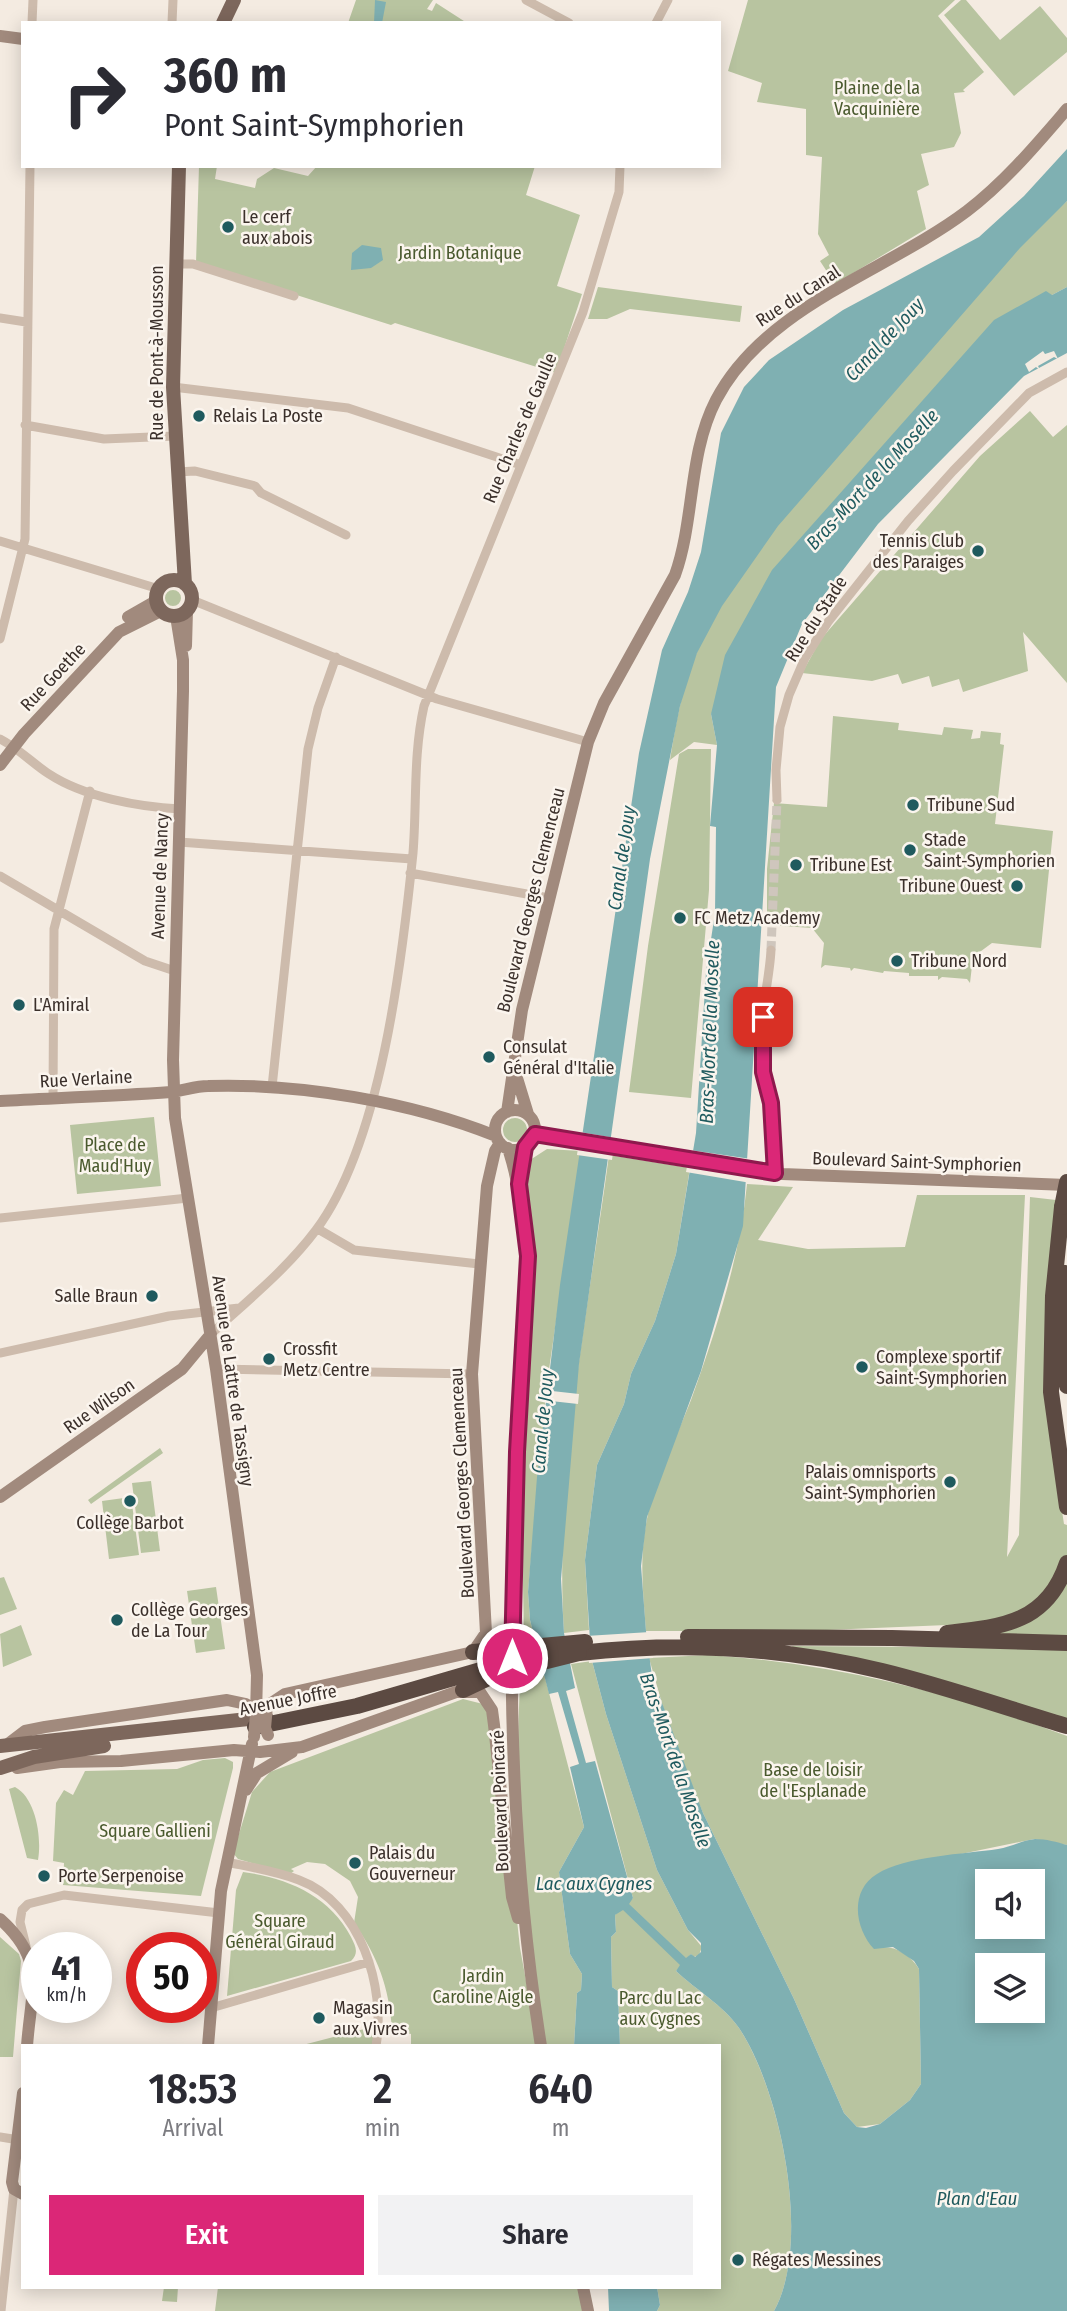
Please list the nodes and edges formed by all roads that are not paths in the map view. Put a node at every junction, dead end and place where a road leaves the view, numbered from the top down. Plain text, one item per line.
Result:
1 (33, 0) edge
2 (173, 0) edge
3 (234, 0) edge
4 (526, 0) edge
5 (668, 0) edge
6 (32, 21) edge
7 (172, 21) edge
8 (224, 21) edge
9 (565, 21) edge
10 (657, 21) edge
11 (0, 36) edge
12 (21, 39) edge
13 (1067, 109) edge
14 (30, 168) edge
15 (179, 168) edge
16 (620, 168) edge
17 (176, 264) junction
18 (294, 296) dead end
19 (0, 318) edge
20 (26, 322) junction
21 (1067, 372) edge
22 (173, 387) junction
23 (26, 425) junction
24 (175, 436) junction
25 (522, 465) junction
26 (177, 472) junction
27 (346, 535) dead end
28 (181, 539) junction
29 (0, 541) edge
30 (23, 548) junction
31 (185, 584) junction
32 (161, 596) junction
33 (185, 609) junction
34 (0, 639) edge
35 (335, 657) junction
36 (428, 695) junction
37 (0, 739) edge
38 (587, 741) junction
39 (13, 747) junction
40 (0, 765) edge
41 (90, 790) junction
42 (777, 800) tunnel mouth
43 (180, 809) junction
44 (179, 842) junction
45 (298, 850) junction
46 (412, 859) junction
47 (410, 873) junction
48 (0, 876) edge
49 (549, 898) junction
50 (58, 911) junction
51 (771, 950) tunnel mouth
52 (175, 971) junction
53 (515, 1069) junction
54 (272, 1087) junction
55 (174, 1092) junction
56 (52, 1098) junction
57 (0, 1101) edge
58 (372, 1102) junction
59 (528, 1114) junction
60 (503, 1116) junction
61 (460, 1121) junction
62 (535, 1134) junction
63 (501, 1142) junction
64 (525, 1147) junction
65 (771, 1173) junction
66 (519, 1184) junction
67 (1067, 1184) edge
68 (188, 1198) junction
69 (0, 1218) edge
70 (318, 1229) junction
71 (1067, 1242) edge
72 (479, 1264) junction
73 (239, 1308) junction
74 (206, 1309) junction
75 (211, 1334) junction
76 (0, 1353) edge
77 (216, 1369) junction
78 (472, 1374) junction
79 (1067, 1386) edge
80 (0, 1497) edge
81 (1067, 1507) edge
82 (1067, 1563) edge
83 (892, 1638) junction
84 (680, 1642) junction
85 (1067, 1643) edge
86 (582, 1647) junction
87 (473, 1652) junction
88 (501, 1661) junction
89 (257, 1675) junction
90 (463, 1690) junction
91 (285, 1694) junction
92 (262, 1717) junction
93 (1067, 1729) edge
94 (4, 1745) edge
95 (295, 1748) junction
96 (250, 1751) junction
97 (0, 1768) edge
98 (237, 1810) junction
99 (226, 1862) junction
100 (219, 1913) junction
101 (0, 1919) edge
102 (23, 1932) edge
103 (217, 1937) edge
104 (525, 1942) junction
105 (21, 1944) edge
106 (369, 1962) junction
107 (217, 2006) edge
108 (29, 2023) edge
109 (210, 2023) edge
110 (27, 2044) edge
111 (208, 2044) edge
112 (376, 2044) edge
113 (541, 2044) edge
114 (21, 2116) edge
115 (0, 2137) edge
116 (19, 2140) junction
117 (19, 2192) edge
118 (583, 2289) edge
119 (1, 2311) edge
120 (588, 2311) edge

1 - 6 street
2 - 7 street
3 - 8 main road
4 - 9 street
5 - 10 street
11 - 12 street
13 - 38 street, Rue du Canal
14 - 20 street
15 - 17 main road, Rue de Pont-à-Mousson
16 - 25 street, Rue Charles de Gaulle
17 - 18 street
17 - 22 main road, Rue de Pont-à-Mousson
19 - 20 street
20 - 23 street
21 - 42 street, Rue du Stade
22 - 24 main road, Rue de Pont-à-Mousson
22 - 25 street
23 - 24 street
23 - 30 street
24 - 26 main road, Rue de Pont-à-Mousson
25 - 36 street, Rue Charles de Gaulle
26 - 27 street
26 - 28 main road, Rue de Pont-à-Mousson
28 - 31 main road, Rue de Pont-à-Mousson
28 - 32 main road, Rue de Pont-à-Mousson
29 - 30 street
30 - 32 street
30 - 34 street
31 - 32 main road
31 - 33 main road, Rue de Pont-à-Mousson
32 - 33 main road
32 - 39 street, Rue Goethe
33 - 35 street
33 - 43 street, Avenue de Nancy
35 - 36 street
35 - 45 street
36 - 38 street
36 - 46 street, Rue Charles de Gaulle
37 - 39 street
38 - 49 street, Boulevard Georges Clemenceau
39 - 40 street, Rue Goethe
39 - 41 street
41 - 43 street
41 - 50 street
43 - 44 street, Avenue de Nancy
44 - 45 street
44 - 52 street, Avenue de Nancy
45 - 46 street
45 - 54 street
46 - 47 street, Rue Charles de Gaulle
47 - 49 street
47 - 58 street, Rue Charles de Gaulle
48 - 50 street
49 - 53 street, Boulevard Georges Clemenceau
50 - 52 street
50 - 56 street
51 - 65 street
52 - 55 street, Avenue de Nancy
53 - 59 street, Boulevard Georges Clemenceau
53 - 60 street, Boulevard Georges Clemenceau
54 - 55 street, Rue Verlaine
54 - 58 street, Rue Verlaine
55 - 56 street, Rue Verlaine
55 - 68 street, Avenue de Lattre de Tassigny
56 - 57 street, Rue Verlaine
58 - 61 street, Rue Verlaine
58 - 70 street, Rue Charles de Gaulle
59 - 60 street
59 - 62 street
60 - 61 street
60 - 63 street
61 - 63 street
62 - 64 street
62 - 65 street, Boulevard Saint-Symphorien
63 - 64 street
63 - 66 street
63 - 72 street, Boulevard Georges Clemenceau
64 - 66 street
65 - 67 street, Boulevard Saint-Symphorien
66 - 88 street, Boulevard Poincaré
67 - 81 highway, bridge
68 - 69 street
68 - 74 street, Avenue de Lattre de Tassigny
70 - 72 street
70 - 73 street, Rue Charles de Gaulle
71 - 79 highway
72 - 78 street, Boulevard Georges Clemenceau
73 - 74 street
73 - 75 street, Rue Charles de Gaulle
74 - 75 street, Avenue de Lattre de Tassigny
74 - 76 street
75 - 77 street, Avenue de Lattre de Tassigny
75 - 80 street, Rue Wilson
77 - 78 street
77 - 89 street, Avenue de Lattre de Tassigny
78 - 87 street, Boulevard Georges Clemenceau
82 - 83 highway
83 - 84 highway
83 - 85 highway
84 - 86 highway
84 - 93 highway
86 - 88 highway, bridge
86 - 88 highway, bridge
87 - 88 highway
87 - 91 street, Avenue Joffre
88 - 90 highway
88 - 92 highway, Avenue Joffre
88 - 92 highway, Avenue Joffre
88 - 104 street, Boulevard Poincaré
89 - 91 street, Avenue Joffre
89 - 92 street, Avenue de Lattre de Tassigny
90 - 95 street, Avenue Joffre
90 - 104 street, Boulevard Poincaré
91 - 92 street, Avenue Joffre
92 - 94 main road, Avenue Joffre
92 - 94 street, Avenue Joffre
92 - 95 street
92 - 96 street, Avenue de Lattre de Tassigny
92 - 97 main road, Avenue Joffre
95 - 96 street, Avenue Joffre
95 - 98 street
96 - 97 street, Avenue Joffre
96 - 98 street, Avenue de Lattre de Tassigny
98 - 99 street, Avenue de Lattre de Tassigny
99 - 100 street, Avenue de Lattre de Tassigny
99 - 106 street
100 - 102 street
100 - 103 street, Avenue de Lattre de Tassigny
101 - 105 street
104 - 113 street, Boulevard Poincaré
106 - 107 street
106 - 112 street
108 - 110 street
109 - 111 street, Avenue de Lattre de Tassigny
114 - 116 street
115 - 116 street
116 - 117 street
117 - 119 street
118 - 120 street

